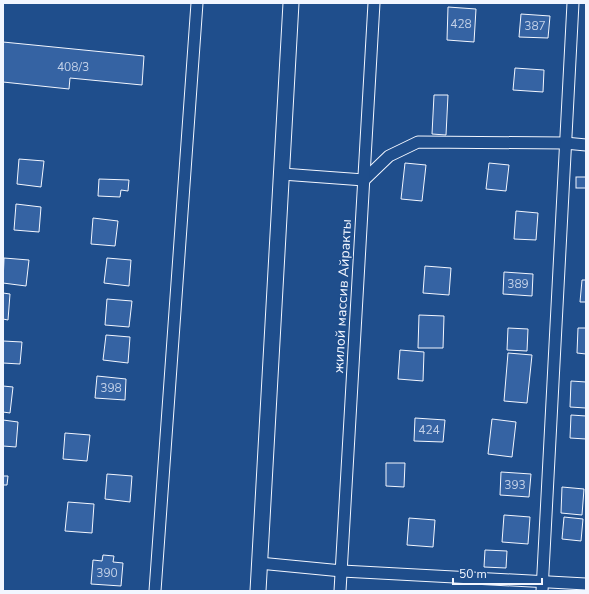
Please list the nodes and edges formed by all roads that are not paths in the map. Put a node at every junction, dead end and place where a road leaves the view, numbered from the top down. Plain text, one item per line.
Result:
1 (197, 3) edge
2 (291, 3) edge
3 (374, 3) edge
4 (573, 3) edge
5 (565, 143) junction
6 (586, 145) edge
7 (282, 174) junction
8 (364, 180) junction
9 (259, 563) junction
10 (342, 571) junction
11 (586, 584) edge
12 (542, 586) edge
13 (155, 591) edge
14 (258, 591) edge
15 (340, 591) edge

1 - 13 street
2 - 7 main road
3 - 8 street, жилой массив Айракты
4 - 5 street
5 - 6 street
5 - 8 street
5 - 12 street
7 - 8 street
7 - 9 main road
8 - 10 street, жилой массив Айракты
9 - 10 street
9 - 14 main road
10 - 12 street
10 - 15 street, жилой массив Айракты
11 - 12 street

